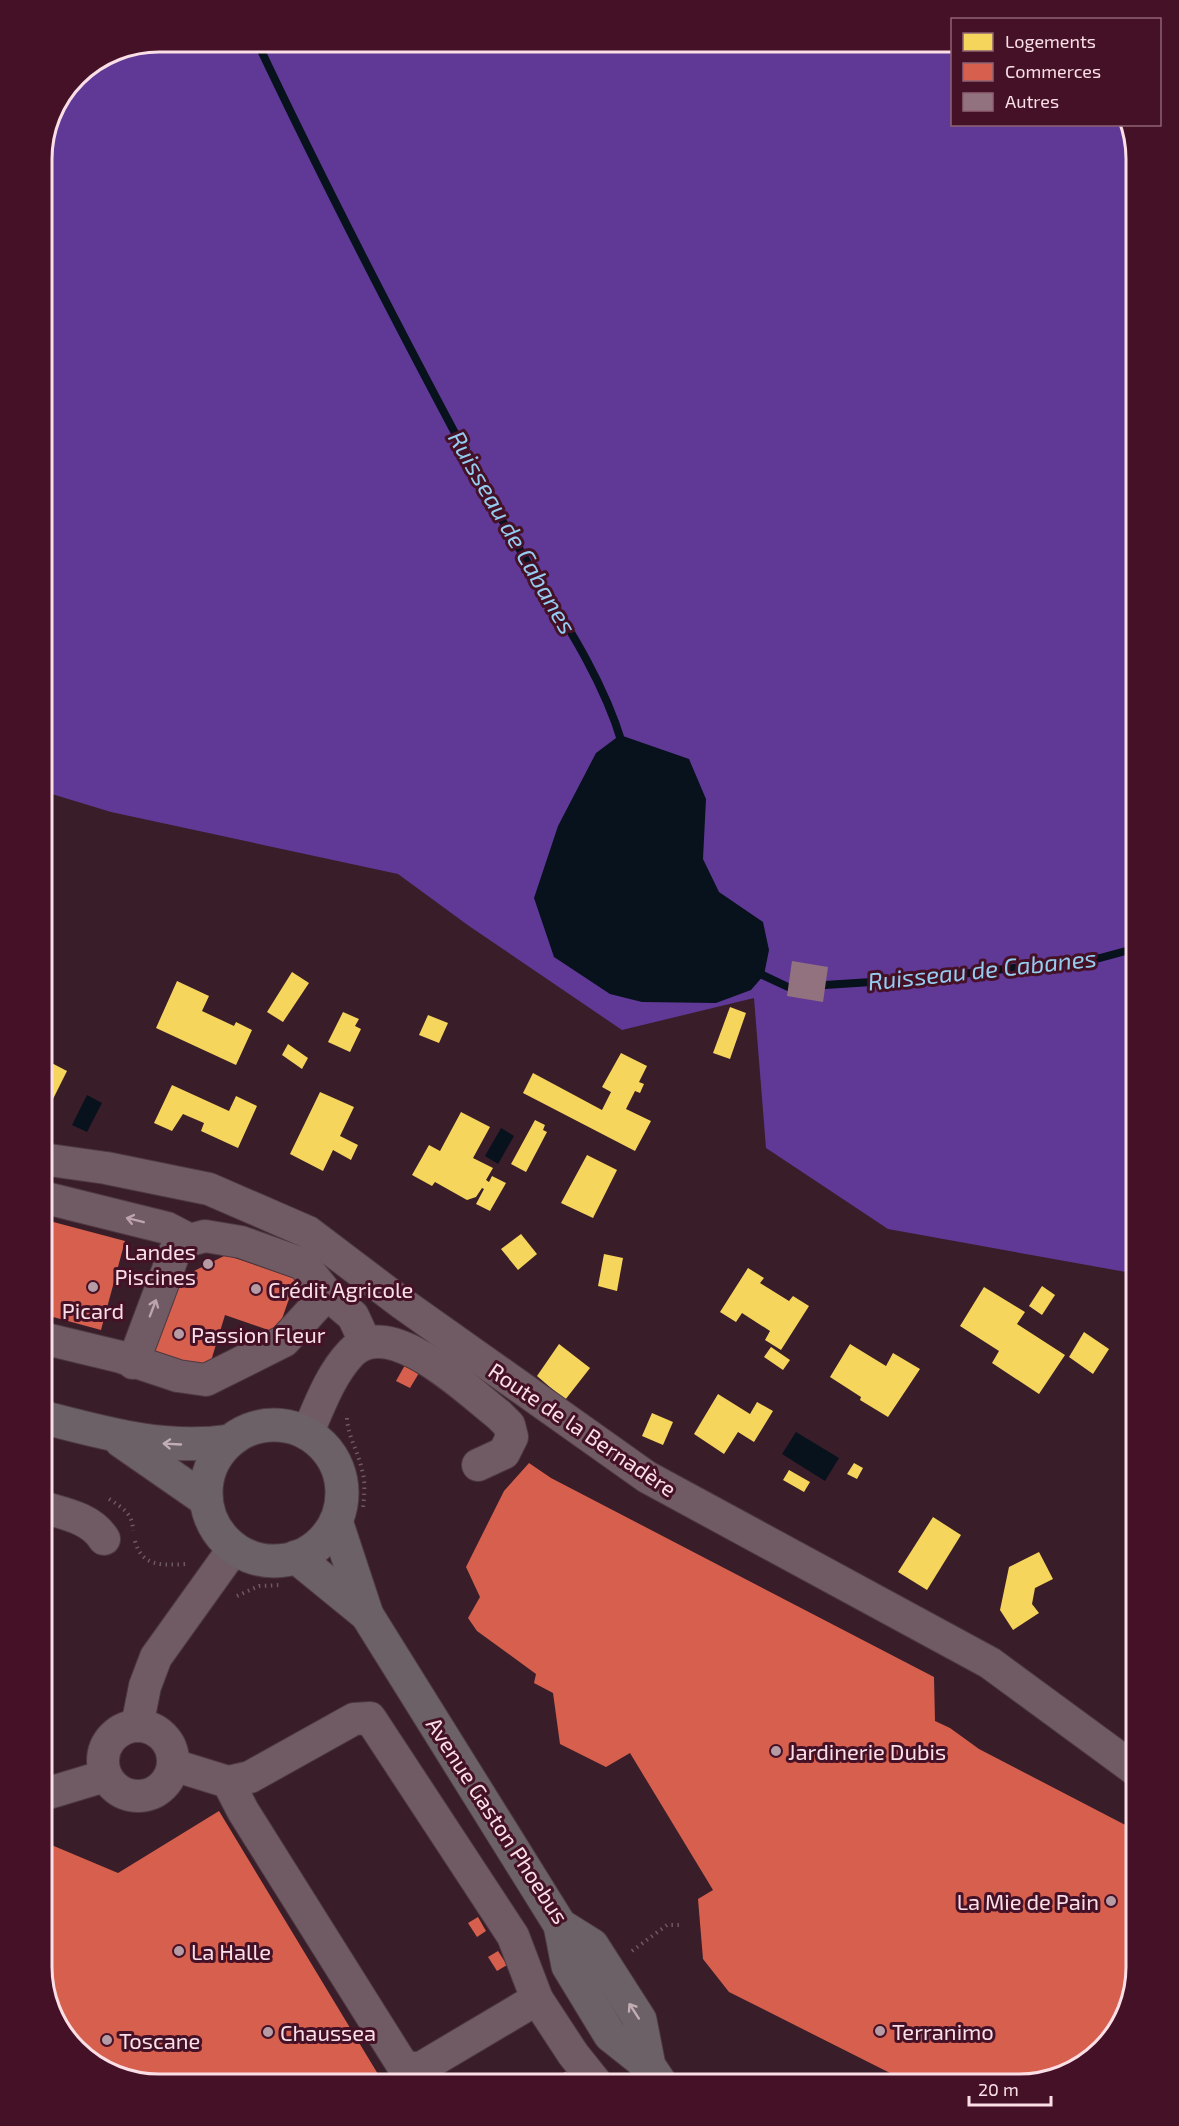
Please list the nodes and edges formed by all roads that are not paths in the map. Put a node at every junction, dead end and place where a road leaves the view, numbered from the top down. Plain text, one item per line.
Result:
1 (52, 1160) edge
2 (52, 1200) edge
3 (190, 1239) junction
4 (327, 1294) junction
5 (52, 1340) edge
6 (365, 1342) junction
7 (133, 1363) junction
8 (52, 1420) edge
9 (307, 1434) junction
10 (112, 1435) junction
11 (230, 1441) junction
12 (478, 1465) dead end
13 (206, 1500) junction
14 (52, 1510) edge
15 (350, 1517) junction
16 (104, 1539) dead end
17 (234, 1548) junction
18 (296, 1557) junction
19 (367, 1615) junction
20 (137, 1725) junction
21 (1126, 1763) edge
22 (173, 1765) junction
23 (105, 1776) junction
24 (228, 1782) junction
25 (52, 1792) edge
26 (537, 1999) junction
27 (419, 2073) edge
28 (429, 2073) edge
29 (589, 2074) edge
30 (655, 2074) edge

1 - 21 street, Route de la Bernadère
3 -> 2 street
3 - 4 street
7 -> 3 street
4 - 6 street
4 - 7 street
5 - 7 street
6 - 9 street
6 - 12 street
8 - 10 main road
9 - 11 main road
9 - 15 main road
11 -> 10 main road
10 - 13 main road
11 - 13 main road
13 - 17 main road
14 - 16 street
15 - 18 main road
15 - 19 main road, Avenue Gaston Phoebus
17 - 18 main road
17 - 20 street
18 - 19 main road, Avenue Gaston Phoebus
19 - 30 main road, Avenue Gaston Phoebus
20 - 22 street
20 - 23 street
22 - 23 street
22 - 24 street
23 - 25 street
24 - 26 street
24 - 27 street
26 - 28 street
26 - 29 street

